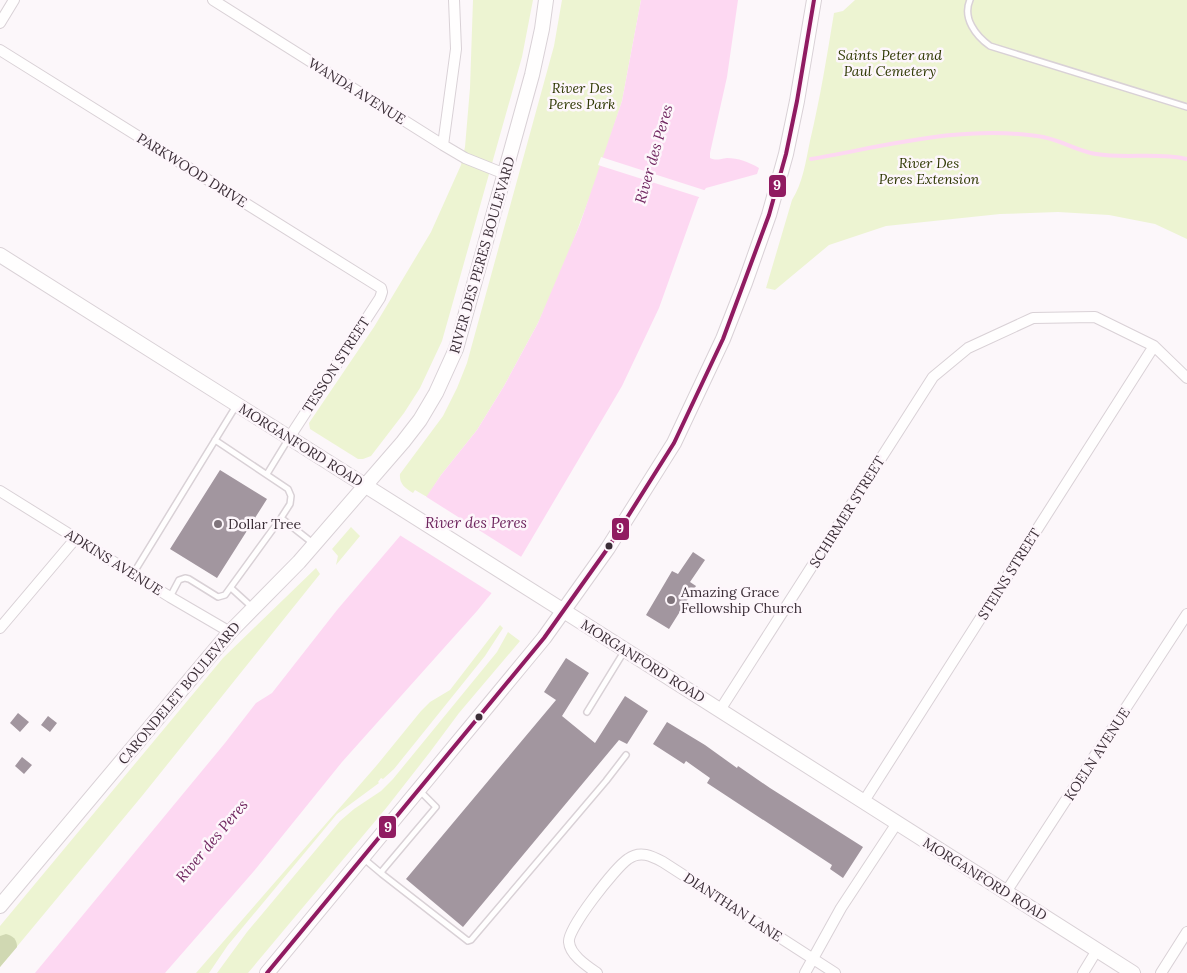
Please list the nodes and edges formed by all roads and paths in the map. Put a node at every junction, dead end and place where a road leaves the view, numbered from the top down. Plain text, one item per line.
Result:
1 (14, 0) edge
2 (213, 0) edge
3 (454, 0) edge
4 (546, 0) edge
5 (814, 0) edge
6 (970, 0) edge
7 (0, 22) edge
8 (0, 50) edge
9 (1187, 106) edge
10 (443, 145) junction
11 (505, 174) junction
12 (0, 255) edge
13 (382, 292) joint
14 (1154, 346) junction
15 (1187, 378) edge
16 (236, 404) junction
17 (290, 438) junction
18 (215, 440) junction
19 (267, 474) junction
20 (366, 486) junction
21 (0, 491) edge
22 (281, 518) junction
23 (76, 538) junction
24 (315, 544) junction
25 (133, 574) junction
26 (231, 588) junction
27 (170, 597) junction
28 (253, 608) junction
29 (564, 611) junction
30 (1187, 614) edge
31 (0, 628) edge
32 (230, 632) junction
33 (625, 650) junction
34 (720, 710) junction
35 (586, 712) dead end
36 (626, 755) dead end
37 (419, 791) junction
38 (864, 801) junction
39 (897, 823) junction
40 (363, 858) junction
41 (382, 874) junction
42 (1006, 892) junction
43 (0, 906) edge
44 (1187, 932) edge
45 (1097, 950) junction
46 (814, 958) junction
47 (267, 973) edge
48 (597, 973) edge
49 (805, 973) edge
50 (835, 973) edge
51 (1083, 973) edge
52 (1133, 973) edge
53 (1161, 973) edge

1 - 7 street
2 - 10 street, WANDA AVENUE
3 - 10 street
4 - 11 main road, RIVER DES PERES BOULEVARD
5 - 29 main road
6 - 9 lane
8 - 13 street, PARKWOOD DRIVE
10 - 11 street, WANDA AVENUE
11 - 20 main road, RIVER DES PERES BOULEVARD
12 - 16 main road, MORGANFORD ROAD
13 - 17 street, TESSON STREET
14 - 15 street
14 - 34 street, SCHIRMER STREET
14 - 38 street, STEINS STREET
16 - 17 main road, MORGANFORD ROAD
16 - 18 lane
17 - 19 lane
17 - 20 main road, MORGANFORD ROAD
18 - 19 lane
18 - 25 lane
19 - 22 lane
20 - 24 main road, CARONDELET BOULEVARD
20 - 29 main road, MORGANFORD ROAD
21 - 23 street, ADKINS AVENUE
22 - 24 lane
22 - 26 lane
23 - 25 street, ADKINS AVENUE
23 - 31 street
24 - 28 main road, CARONDELET BOULEVARD
25 - 27 street, ADKINS AVENUE
26 - 27 lane
26 - 28 lane
27 - 32 street, ADKINS AVENUE
28 - 32 main road, CARONDELET BOULEVARD
29 - 33 main road, MORGANFORD ROAD
29 - 37 main road
30 - 42 street, KOELN AVENUE
32 - 43 main road, CARONDELET BOULEVARD
33 - 34 main road, MORGANFORD ROAD
33 - 35 lane
34 - 38 main road, MORGANFORD ROAD
36 - 41 lane
37 - 40 main road
37 - 41 lane
38 - 39 main road, MORGANFORD ROAD
39 - 42 main road, MORGANFORD ROAD
39 - 46 street
40 - 41 lane
40 - 47 main road
42 - 45 main road, MORGANFORD ROAD
44 - 53 street
45 - 51 street
45 - 52 main road, MORGANFORD ROAD
46 - 48 street, DIANTHAN LANE
46 - 49 street
46 - 50 street, DIANTHAN LANE

